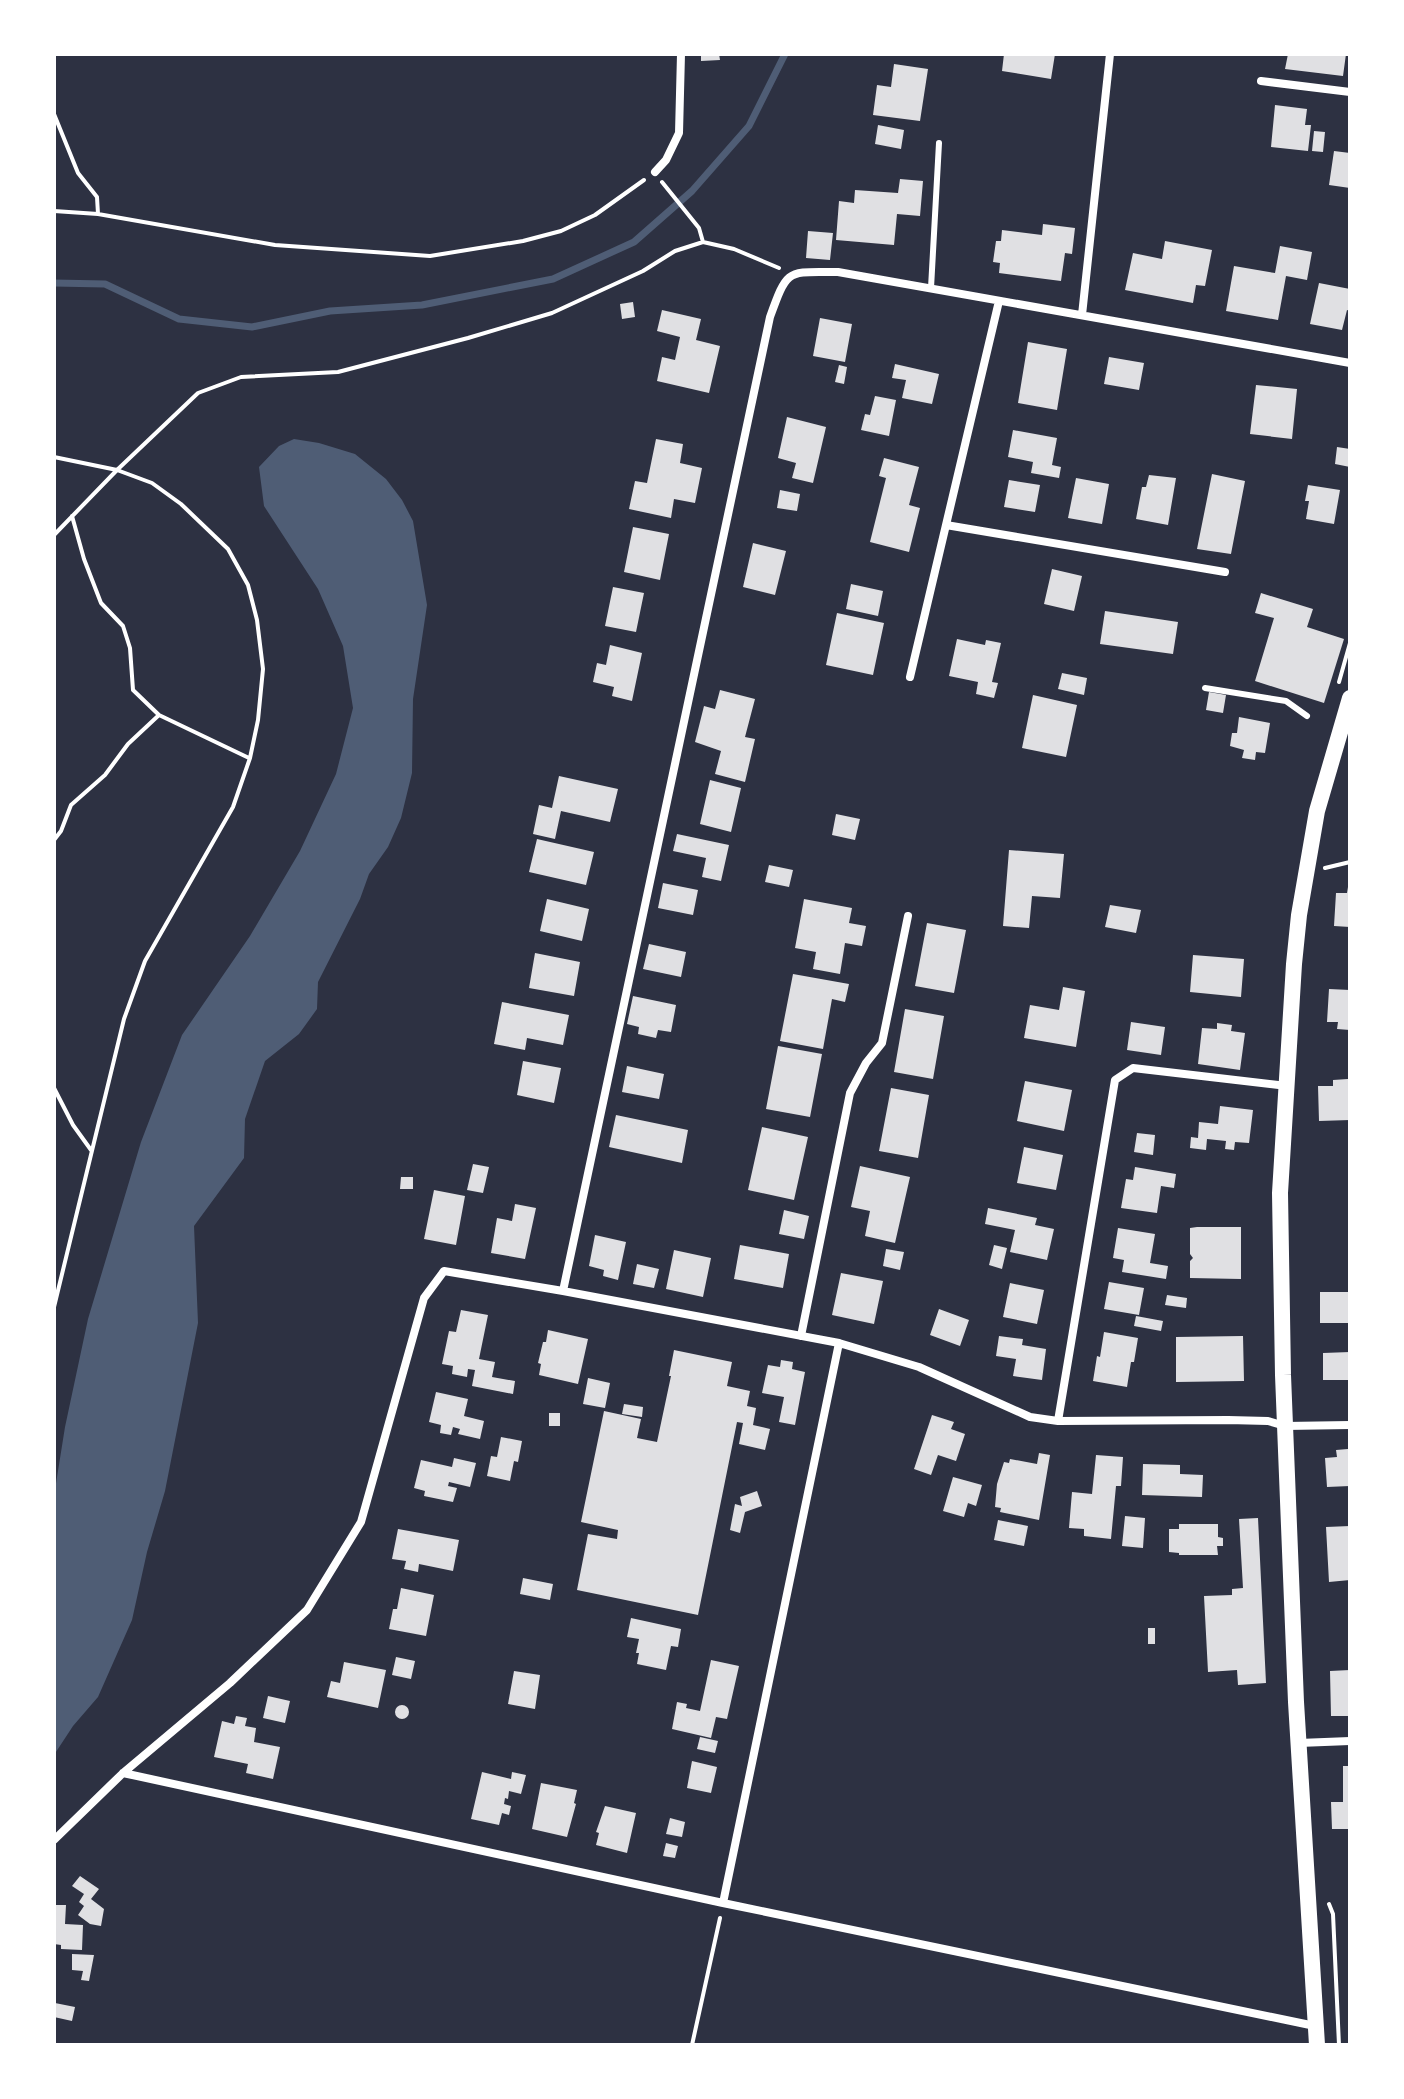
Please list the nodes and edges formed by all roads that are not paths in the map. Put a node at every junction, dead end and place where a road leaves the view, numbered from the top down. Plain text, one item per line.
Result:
1 (681, 54) edge
2 (1110, 54) edge
3 (1261, 81) dead end
4 (1350, 92) edge
5 (939, 143) dead end
6 (658, 176) road end
7 (931, 288) junction
8 (999, 301) junction
9 (1082, 315) junction
10 (1350, 363) edge
11 (946, 525) junction
12 (1225, 572) dead end
13 (910, 677) dead end
14 (1205, 688) dead end
15 (1350, 698) edge
16 (1307, 716) dead end
17 (908, 916) dead end
18 (1287, 1086) junction
19 (563, 1291) junction
20 (801, 1336) junction
21 (839, 1343) junction
22 (1058, 1421) junction
23 (1350, 1425) edge
24 (1285, 1426) junction
25 (1350, 1741) edge
26 (1299, 1743) junction
27 (123, 1773) junction
28 (54, 1840) edge
29 (723, 1903) junction
30 (1316, 2026) junction
31 (1317, 2045) edge

1 - 6 street
2 - 9 street
3 - 4 street
5 - 7 lane
7 - 8 street
7 - 19 street
8 - 9 street
8 - 11 street
9 - 10 street
11 - 12 street
11 - 13 street
14 - 16 lane
15 - 18 main road
17 - 20 street
18 - 22 street
18 - 24 main road
19 - 20 street
19 - 27 street
20 - 21 street
21 - 22 street
21 - 29 street
22 - 24 street
23 - 24 street
24 - 26 main road
25 - 26 street
26 - 30 main road
27 - 28 street
27 - 29 street
29 - 30 street
30 - 31 main road

